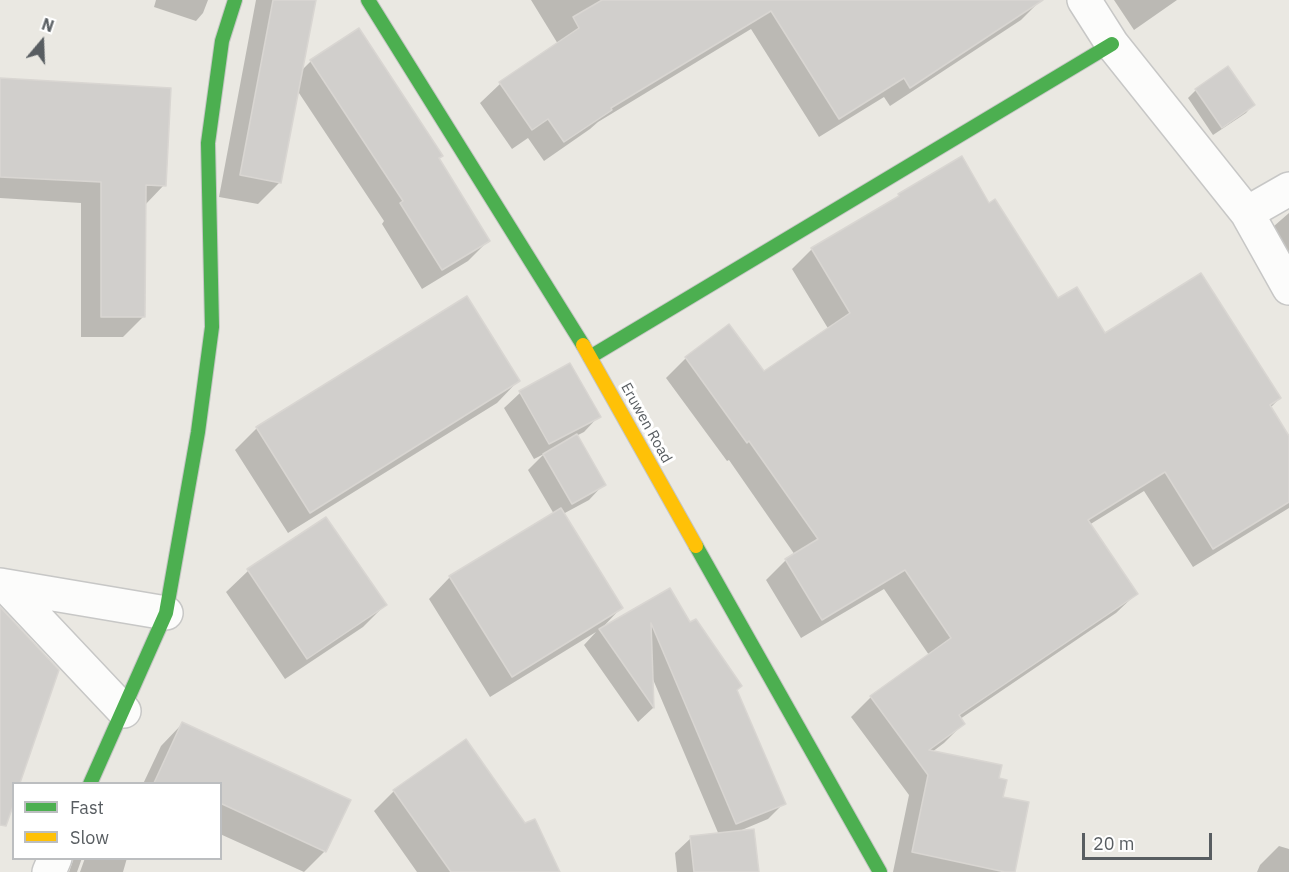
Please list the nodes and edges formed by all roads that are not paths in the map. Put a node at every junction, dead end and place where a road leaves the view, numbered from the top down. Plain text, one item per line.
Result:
1 (235, 0) edge
2 (368, 0) edge
3 (1084, 0) edge
4 (1112, 45) junction
5 (1289, 189) edge
6 (1247, 213) junction
7 (1289, 288) edge
8 (590, 357) junction
9 (4, 587) edge
10 (166, 613) junction
11 (124, 711) junction
12 (90, 782) edge
13 (880, 872) edge

1 - 10 street
2 - 8 street, Eruwen Road
3 - 4 street
4 - 6 street
4 - 8 street
5 - 6 street
6 - 7 street
8 - 13 street, Eruwen Road
9 - 10 street
9 - 11 street
10 - 11 street
11 - 12 street

